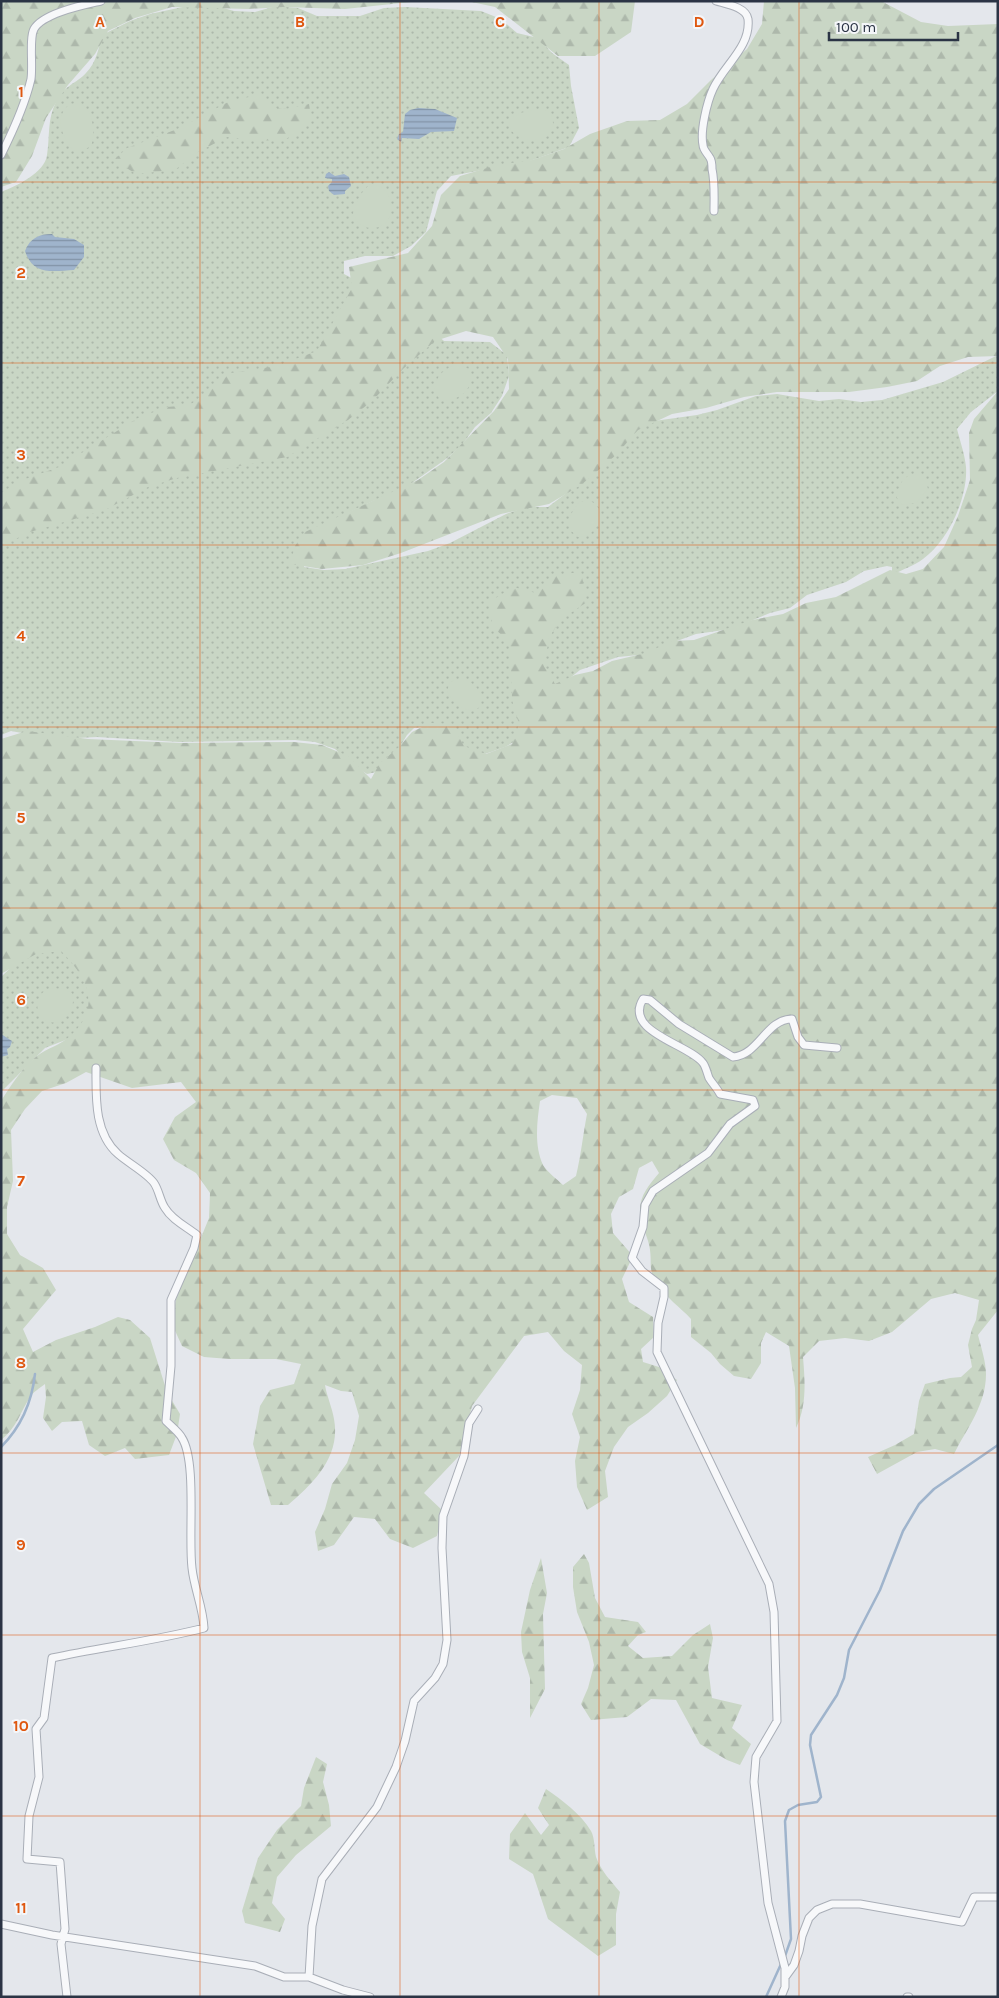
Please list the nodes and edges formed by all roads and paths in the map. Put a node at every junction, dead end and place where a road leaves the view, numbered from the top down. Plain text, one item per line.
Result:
1 (101, 1) edge
2 (718, 1) edge
3 (1, 155) edge
4 (714, 211) dead end
5 (837, 1048) dead end
6 (96, 1068) dead end
7 (478, 1409) dead end
8 (998, 1897) edge
9 (1, 1924) edge
10 (63, 1937) junction
11 (786, 1976) junction
12 (309, 1977) junction
13 (342, 1993) edge
14 (67, 1997) edge
15 (370, 1997) edge
16 (781, 1997) edge

1 - 3 street
2 - 4 street
5 - 11 street
6 - 10 street
7 - 12 street
8 - 11 street
9 - 10 street
10 - 12 street
10 - 14 street
11 - 16 street
12 - 13 street
13 - 15 street

